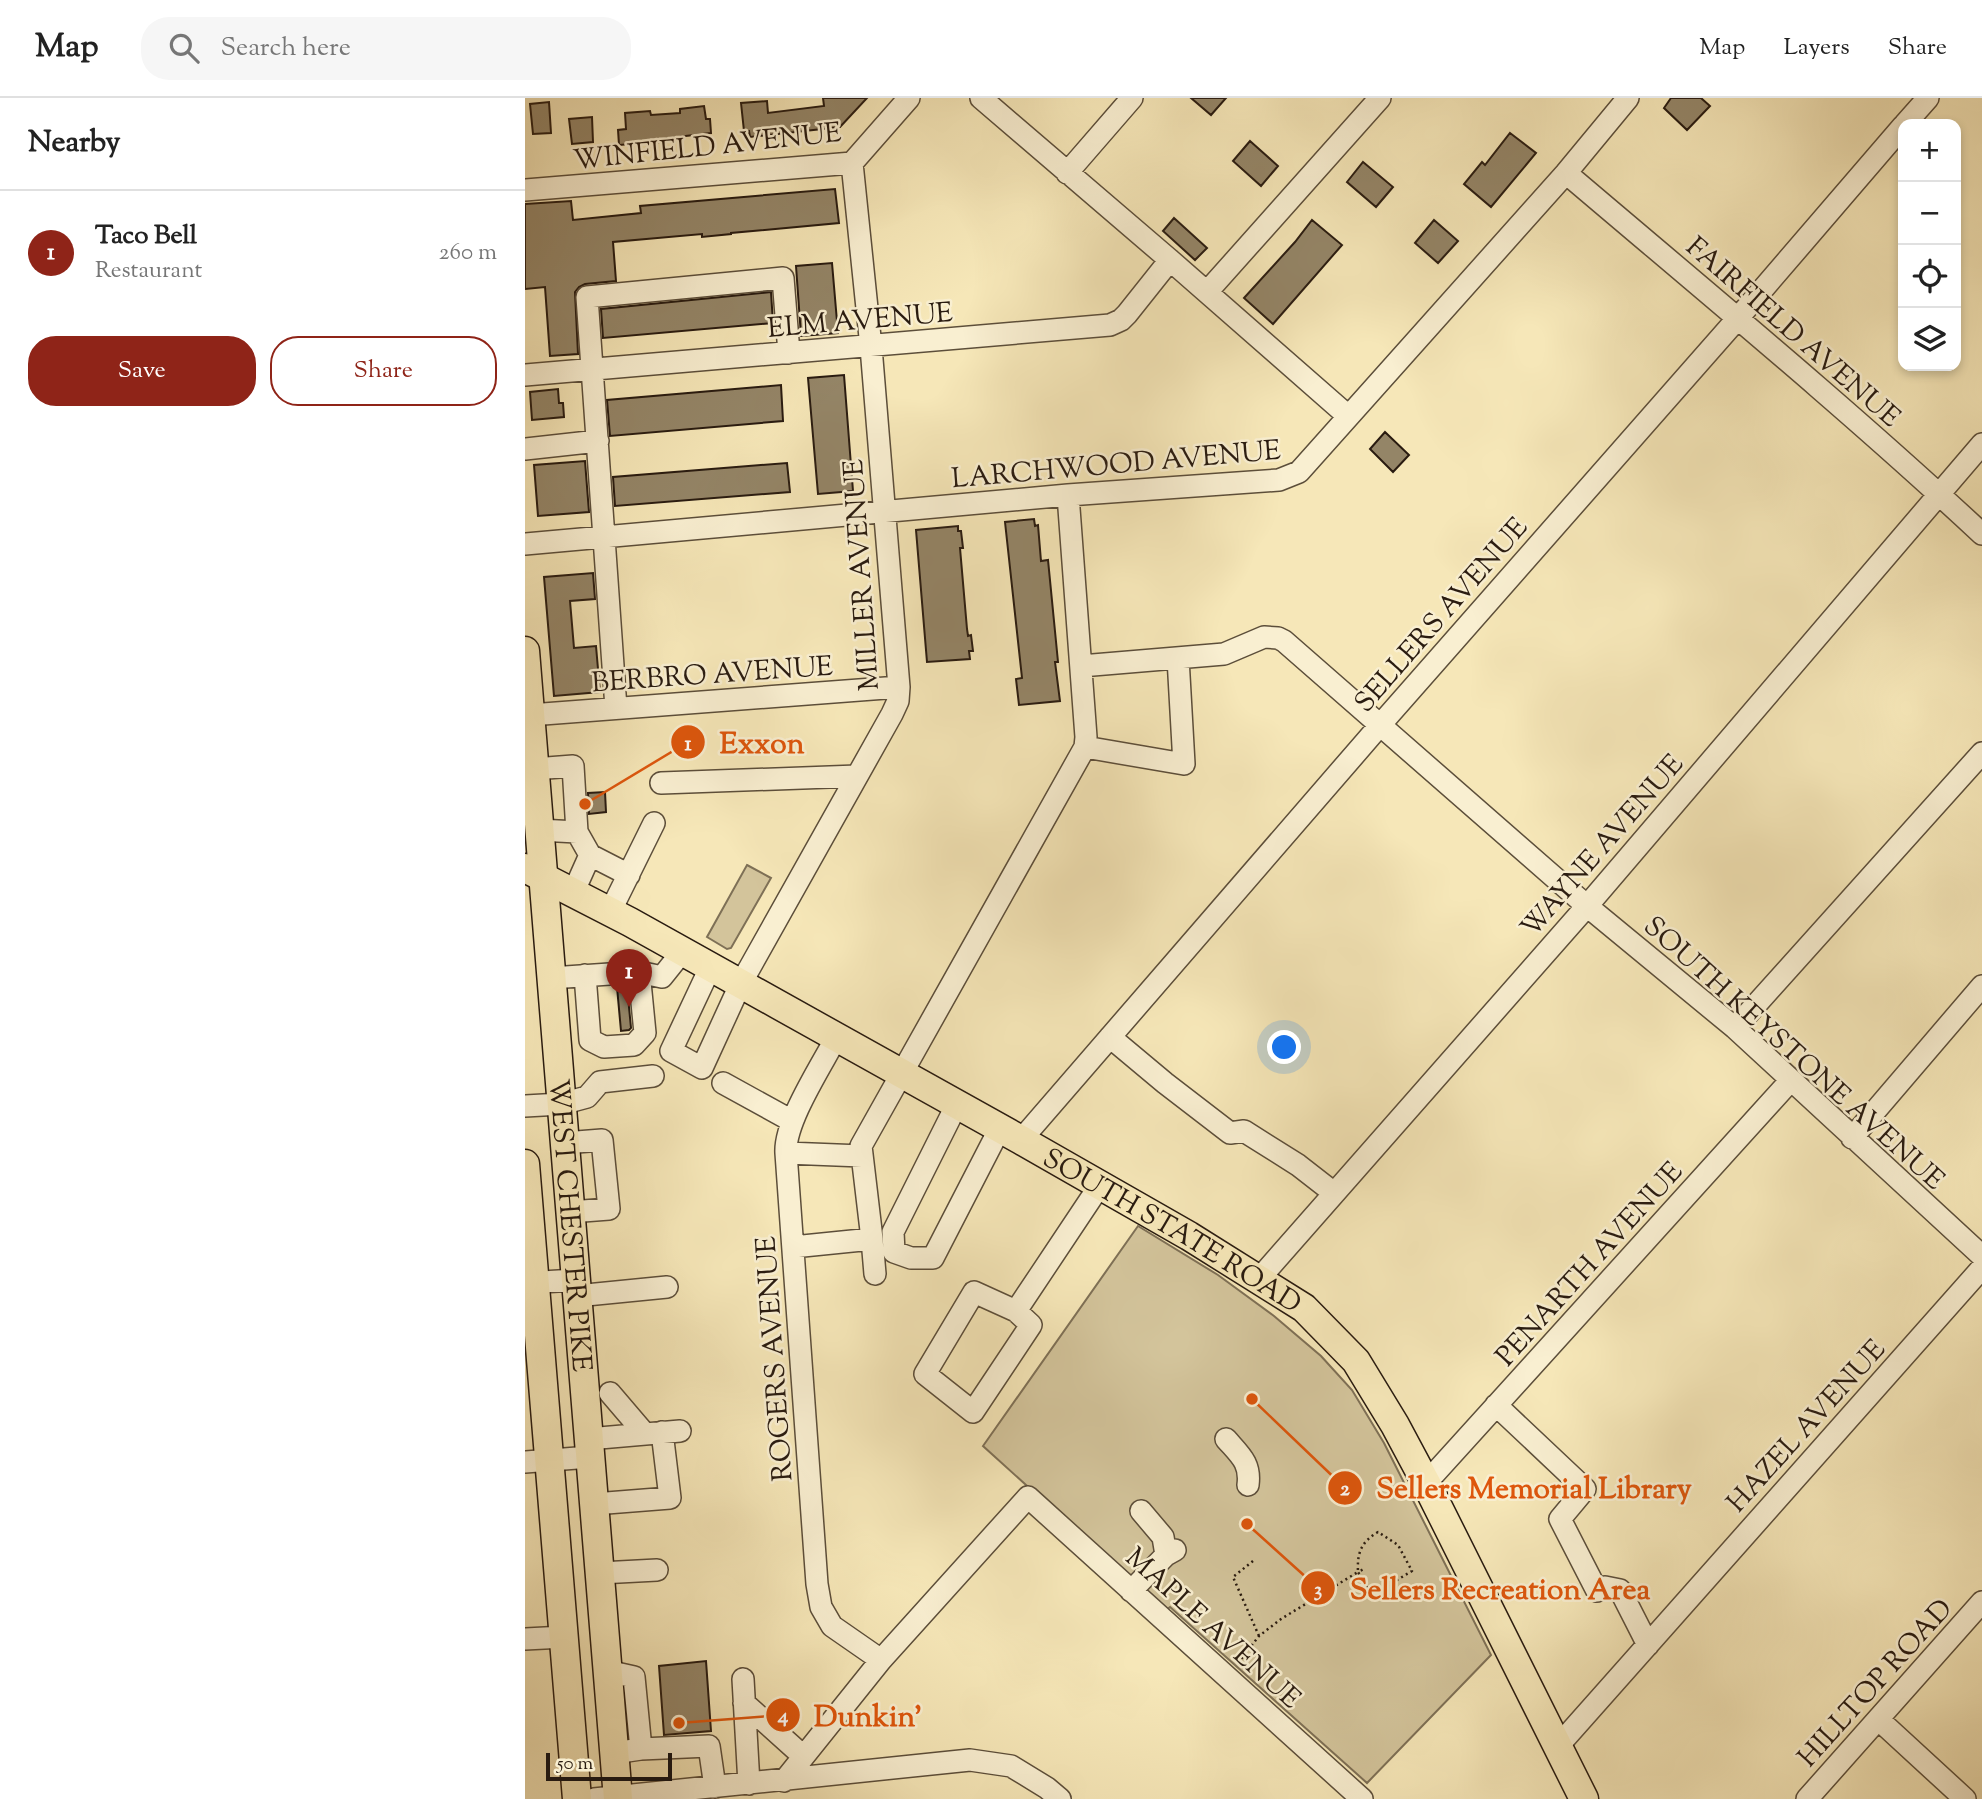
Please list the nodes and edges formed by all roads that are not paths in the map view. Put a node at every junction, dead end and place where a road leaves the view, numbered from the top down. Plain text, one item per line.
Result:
1 (909, 98) edge
2 (981, 98) edge
3 (1132, 98) edge
4 (1380, 98) edge
5 (1627, 98) edge
6 (1927, 98) edge
7 (1909, 119) edge
8 (1898, 132) edge
9 (852, 163) junction
10 (1067, 173) junction
11 (1566, 173) junction
12 (525, 190) edge
13 (1170, 260) junction
14 (1207, 292) junction
15 (1738, 318) junction
16 (871, 347) junction
17 (789, 353) junction
18 (592, 369) junction
19 (525, 375) edge
20 (1348, 416) junction
21 (598, 441) junction
22 (1982, 444) edge
23 (525, 449) edge
24 (1938, 493) junction
25 (1068, 495) junction
26 (885, 513) junction
27 (1982, 534) edge
28 (605, 536) junction
29 (525, 544) edge
30 (525, 651) edge
31 (1178, 658) junction
32 (1081, 667) junction
33 (899, 687) junction
34 (616, 708) junction
35 (530, 715) junction
36 (1381, 724) junction
37 (1085, 747) junction
38 (1982, 752) edge
39 (534, 769) junction
40 (857, 776) junction
41 (661, 783) dead end
42 (654, 823) dead end
43 (539, 830) junction
44 (577, 832) junction
45 (590, 855) junction
46 (534, 873) edge
47 (629, 875) junction
48 (573, 893) junction
49 (1587, 906) junction
50 (610, 912) junction
51 (682, 952) junction
52 (710, 968) junction
53 (639, 972) junction
54 (585, 975) junction
55 (551, 978) junction
56 (740, 985) junction
57 (1982, 986) edge
58 (1735, 1028) junction
59 (837, 1036) junction
60 (1110, 1037) junction
61 (556, 1041) junction
62 (597, 1044) junction
63 (901, 1073) junction
64 (653, 1076) dead end
65 (1791, 1080) junction
66 (723, 1083) dead end
67 (561, 1104) junction
68 (957, 1104) junction
69 (525, 1106) edge
70 (792, 1121) junction
71 (1011, 1134) junction
72 (1852, 1138) junction
73 (564, 1143) junction
74 (786, 1153) junction
75 (862, 1156) junction
76 (525, 1164) edge
77 (1100, 1185) junction
78 (1334, 1193) junction
79 (570, 1212) junction
80 (872, 1239) junction
81 (1978, 1245) edge
82 (793, 1247) junction
83 (1982, 1268) edge
84 (875, 1274) dead end
85 (1259, 1279) junction
86 (530, 1283) edge
87 (667, 1287) dead end
88 (576, 1288) junction
89 (1016, 1311) junction
90 (610, 1393) dead end
91 (1496, 1405) junction
92 (662, 1432) junction
93 (1226, 1439) dead end
94 (589, 1448) junction
95 (537, 1461) edge
96 (1426, 1483) junction
97 (1248, 1485) dead end
98 (594, 1504) junction
99 (1141, 1511) dead end
100 (657, 1570) dead end
101 (600, 1573) junction
102 (1131, 1591) junction
103 (1982, 1602) edge
104 (564, 1637) junction
105 (525, 1639) edge
106 (1648, 1645) junction
107 (881, 1660) junction
108 (743, 1679) dead end
109 (744, 1703) junction
110 (1878, 1718) junction
111 (1558, 1746) junction
112 (627, 1751) junction
113 (803, 1756) junction
114 (784, 1781) junction
115 (749, 1784) junction
116 (715, 1787) junction
117 (610, 1798) edge
118 (577, 1799) edge
119 (1060, 1799) edge
120 (1362, 1799) edge
121 (1584, 1799) edge
122 (1807, 1799) edge
123 (1965, 1799) edge

1 - 9 street, WINFIELD AVENUE
2 - 10 street
3 - 10 street
4 - 14 street
5 - 11 street, LARCHWOOD AVENUE
6 - 7 street, SELLERS AVENUE
8 - 15 street, SELLERS AVENUE
9 - 12 street, WINFIELD AVENUE
9 - 16 street, MILLER AVENUE
10 - 13 street
11 - 15 street, FAIRFIELD AVENUE
11 - 20 street, LARCHWOOD AVENUE
13 - 14 street
13 - 16 street, ELM AVENUE
14 - 20 street
15 - 24 street, FAIRFIELD AVENUE
15 - 36 street, SELLERS AVENUE
16 - 17 street, ELM AVENUE
16 - 26 street, MILLER AVENUE
17 - 18 street, ELM AVENUE
17 - 18 street
18 - 19 street, ELM AVENUE
18 - 21 street
20 - 25 street, LARCHWOOD AVENUE
21 - 23 street
21 - 28 street
22 - 24 street, WAYNE AVENUE
24 - 27 street, FAIRFIELD AVENUE
24 - 49 street, WAYNE AVENUE
25 - 26 street, LARCHWOOD AVENUE
25 - 32 street
26 - 28 street, LARCHWOOD AVENUE
26 - 33 street, MILLER AVENUE
28 - 29 street, LARCHWOOD AVENUE
28 - 34 street
30 - 35 main road, WEST CHESTER PIKE
31 - 32 street
31 - 36 street
31 - 37 street
32 - 37 street
33 - 34 street, BERBRO AVENUE
33 - 40 street, MILLER AVENUE
34 - 35 street, BERBRO AVENUE
35 - 39 main road, WEST CHESTER PIKE
36 - 49 street, SOUTH KEYSTONE AVENUE
36 - 60 street, SELLERS AVENUE
37 - 63 street
38 - 58 street
39 - 43 main road, WEST CHESTER PIKE
39 - 44 street
40 - 41 street
40 - 56 street, MILLER AVENUE
42 - 47 street
43 - 44 street
43 - 46 main road, WEST CHESTER PIKE
44 - 45 street
45 - 47 street
45 - 48 street
46 - 48 main road, SOUTH STATE ROAD
46 - 55 main road, WEST CHESTER PIKE
47 - 50 street
48 - 50 main road, SOUTH STATE ROAD
49 - 58 street, SOUTH KEYSTONE AVENUE
49 - 78 street, WAYNE AVENUE
50 - 51 main road, SOUTH STATE ROAD
51 - 52 main road, SOUTH STATE ROAD
51 - 53 street
52 - 56 main road, SOUTH STATE ROAD
52 - 56 street, MILLER AVENUE
53 - 54 street
53 - 62 street
54 - 55 street
54 - 62 street
55 - 61 main road, WEST CHESTER PIKE
56 - 59 main road, SOUTH STATE ROAD
57 - 72 street
58 - 65 street, SOUTH KEYSTONE AVENUE
59 - 63 main road, SOUTH STATE ROAD
59 - 70 street, ROGERS AVENUE
60 - 71 street, SELLERS AVENUE
60 - 78 street
61 - 62 street
61 - 67 main road, WEST CHESTER PIKE
63 - 68 main road, SOUTH STATE ROAD
63 - 75 street
64 - 67 street
65 - 72 street, SOUTH KEYSTONE AVENUE
65 - 91 street, PENARTH AVENUE
66 - 70 street
67 - 69 street
67 - 73 main road, WEST CHESTER PIKE
68 - 71 main road, SOUTH STATE ROAD
68 - 71 street, SELLERS AVENUE
70 - 74 street, ROGERS AVENUE
71 - 77 main road, SOUTH STATE ROAD
72 - 81 street, SOUTH KEYSTONE AVENUE
73 - 79 main road, WEST CHESTER PIKE
73 - 79 street
74 - 75 street
74 - 82 street, ROGERS AVENUE
75 - 80 street
76 - 86 main road, WEST CHESTER PIKE
77 - 85 main road, SOUTH STATE ROAD
77 - 89 street
78 - 85 street, WAYNE AVENUE
79 - 88 main road, WEST CHESTER PIKE
80 - 82 street
80 - 84 street
82 - 107 street, ROGERS AVENUE
83 - 106 street, HAZEL AVENUE
85 - 96 main road, SOUTH STATE ROAD
86 - 88 street
86 - 95 main road, WEST CHESTER PIKE
87 - 88 street
88 - 94 main road, WEST CHESTER PIKE
89 - 89 street
90 - 92 street
91 - 96 street, PENARTH AVENUE
91 - 106 street
92 - 94 street
92 - 98 street
93 - 97 street
94 - 95 street
94 - 98 main road, WEST CHESTER PIKE
95 - 104 main road, WEST CHESTER PIKE
96 - 111 main road, SOUTH STATE ROAD
98 - 101 main road, WEST CHESTER PIKE
99 - 102 street
100 - 101 street
101 - 112 main road, WEST CHESTER PIKE
102 - 107 street, MAPLE AVENUE
102 - 120 street, MAPLE AVENUE
103 - 110 street, HILLTOP ROAD
104 - 105 street
104 - 118 main road, WEST CHESTER PIKE
106 - 111 street, HAZEL AVENUE
107 - 113 street
108 - 109 street
109 - 113 street
109 - 115 street
110 - 122 street, HILLTOP ROAD
110 - 123 street
111 - 121 main road, SOUTH STATE ROAD
112 - 116 street
112 - 117 main road, WEST CHESTER PIKE
113 - 114 street
114 - 115 street
114 - 119 street
115 - 116 street
116 - 117 street

